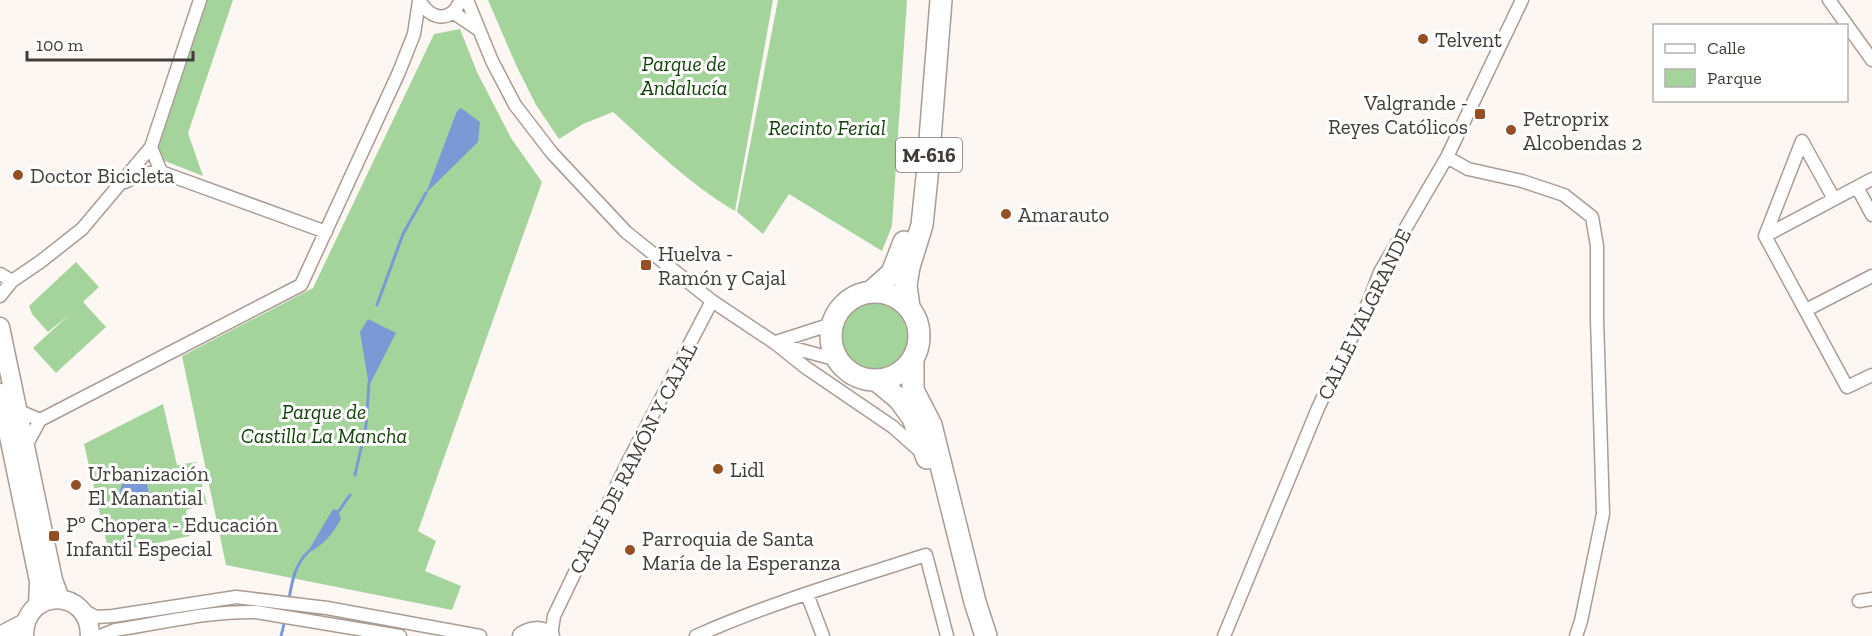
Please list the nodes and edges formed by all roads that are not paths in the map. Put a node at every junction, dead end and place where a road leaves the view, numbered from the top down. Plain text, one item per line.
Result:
1 (200, 0) edge
2 (461, 0) edge
3 (467, 0) edge
4 (927, 0) edge
5 (941, 0) edge
6 (1522, 0) edge
7 (1829, 0) edge
8 (419, 1) edge
9 (454, 12) junction
10 (436, 16) junction
11 (1846, 24) edge
12 (1848, 27) edge
13 (479, 30) junction
14 (414, 34) junction
15 (1869, 56) edge
16 (948, 70) dead end
17 (933, 92) junction
18 (151, 147) junction
19 (1447, 157) junction
20 (161, 172) junction
21 (1872, 179) edge
22 (121, 184) junction
23 (1857, 187) junction
24 (1834, 199) junction
25 (1872, 215) edge
26 (326, 232) junction
27 (1766, 236) junction
28 (0, 274) edge
29 (1872, 276) edge
30 (12, 281) junction
31 (872, 291) junction
32 (0, 296) edge
33 (712, 301) junction
34 (909, 307) junction
35 (1806, 310) junction
36 (832, 324) junction
37 (0, 327) edge
38 (775, 343) junction
39 (913, 359) junction
40 (838, 360) junction
41 (1872, 375) edge
42 (876, 380) junction
43 (0, 393) edge
44 (19, 411) junction
45 (40, 420) junction
46 (26, 446) junction
47 (927, 457) junction
48 (807, 594) junction
49 (60, 599) junction
50 (1872, 599) edge
51 (1859, 601) dead end
52 (38, 605) junction
53 (257, 605) junction
54 (82, 610) junction
55 (554, 616) junction
56 (24, 629) edge
57 (539, 635) edge
58 (0, 636) edge
59 (90, 636) edge
60 (100, 636) edge
61 (400, 636) edge
62 (480, 636) edge
63 (696, 636) edge
64 (823, 636) edge
65 (947, 636) edge
66 (973, 636) edge
67 (986, 636) edge
68 (1224, 636) edge
69 (1576, 636) edge

1 - 18 street
2 - 9 street
3 - 13 street
4 - 31 highway, M-616
5 - 17 highway, M-616
6 - 19 street, CALLE VALGRANDE
7 - 11 street
8 - 10 street
8 - 14 street
9 - 10 street
9 - 13 street
10 - 14 street
12 - 15 street
13 - 33 street
14 - 26 street
16 - 17 highway
17 - 34 highway, M-616
18 - 20 street
18 - 22 street
19 - 68 street, CALLE VALGRANDE
19 - 69 street
20 - 22 street
20 - 26 street
21 - 23 street
22 - 30 street
23 - 24 street
23 - 25 street
24 - 27 street
24 - 27 street
26 - 45 street
27 - 35 street
28 - 30 street
29 - 35 street
30 - 32 street
31 - 34 highway
31 - 36 highway, M-616
33 - 38 street
33 - 55 street, CALLE DE RAMÓN Y CAJAL
34 - 39 highway, M-616
35 - 41 street
36 - 38 street
36 - 40 highway
37 - 44 main road
38 - 40 street
38 - 47 street
39 - 42 highway
39 - 67 highway, M-616
40 - 42 highway
42 - 47 highway
43 - 52 main road
44 - 45 street
44 - 46 main road
45 - 46 street
46 - 49 main road
47 - 66 highway
48 - 63 street
48 - 64 street
48 - 65 street
49 - 52 main road
49 - 54 main road
50 - 51 street
52 - 56 main road
53 - 54 street
53 - 60 street
53 - 61 street
53 - 62 street
54 - 59 main road
55 - 57 street, CALLE DE RAMÓN Y CAJAL
55 - 57 street, CALLE DE RAMÓN Y CAJAL
56 - 58 main road

